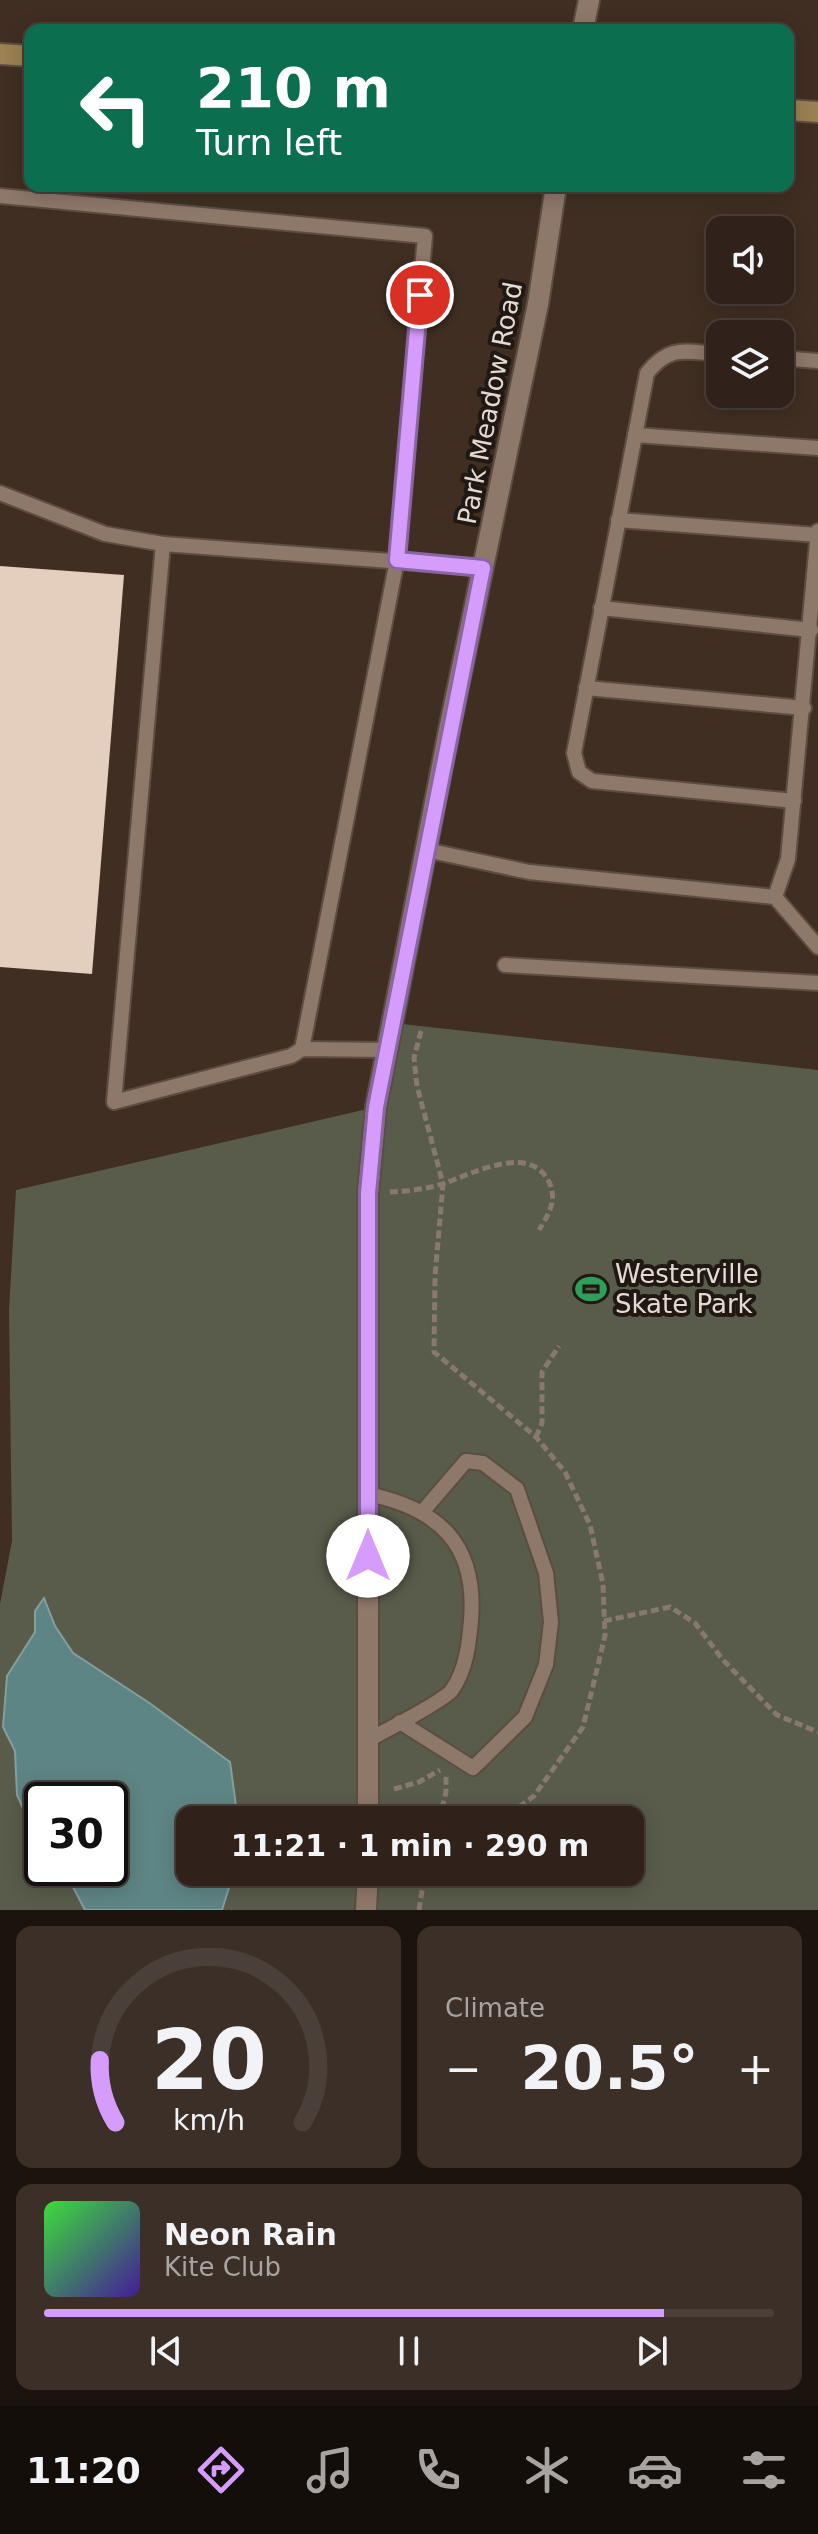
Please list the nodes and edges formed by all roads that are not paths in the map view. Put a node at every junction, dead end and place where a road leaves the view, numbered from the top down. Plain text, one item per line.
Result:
1 (589, 0) edge
2 (584, 24) edge
3 (0, 54) edge
4 (24, 56) edge
5 (794, 110) edge
6 (818, 112) edge
7 (555, 192) edge
8 (0, 196) edge
9 (706, 353) edge
10 (794, 359) edge
11 (818, 361) edge
12 (635, 435) junction
13 (818, 448) edge
14 (0, 493) edge
15 (618, 520) junction
16 (818, 533) edge
17 (163, 544) junction
18 (397, 560) junction
19 (483, 568) junction
20 (601, 608) junction
21 (811, 630) junction
22 (586, 688) junction
23 (804, 708) junction
24 (794, 801) junction
25 (426, 850) junction
26 (775, 897) junction
27 (818, 947) edge
28 (505, 965) dead end
29 (818, 983) edge
30 (302, 1049) junction
31 (388, 1050) junction
32 (368, 1494) junction
33 (423, 1511) junction
34 (400, 1722) junction
35 (368, 1740) junction
36 (368, 1806) edge
37 (367, 1886) edge
38 (366, 1910) edge

1 - 2 street
3 - 4 main road
5 - 6 main road
7 - 19 street, Park Meadow Road
8 - 18 lane
9 - 12 lane
10 - 11 lane
12 - 13 lane
12 - 15 lane
14 - 17 lane
15 - 16 lane
15 - 20 lane
16 - 21 lane
17 - 18 lane
17 - 30 lane
18 - 19 lane
18 - 30 lane
19 - 25 street, Park Meadow Road
20 - 21 lane
20 - 22 lane
21 - 23 lane
22 - 23 lane
22 - 24 lane
23 - 24 lane
24 - 26 lane
25 - 26 lane
25 - 31 street, Park Meadow Road
26 - 27 lane
28 - 29 lane
30 - 31 lane
31 - 32 street, Park Meadow Road
32 - 33 lane
32 - 35 street, Park Meadow Road
33 - 34 lane
33 - 34 lane
34 - 35 lane
35 - 36 street, Park Meadow Road
37 - 38 street

